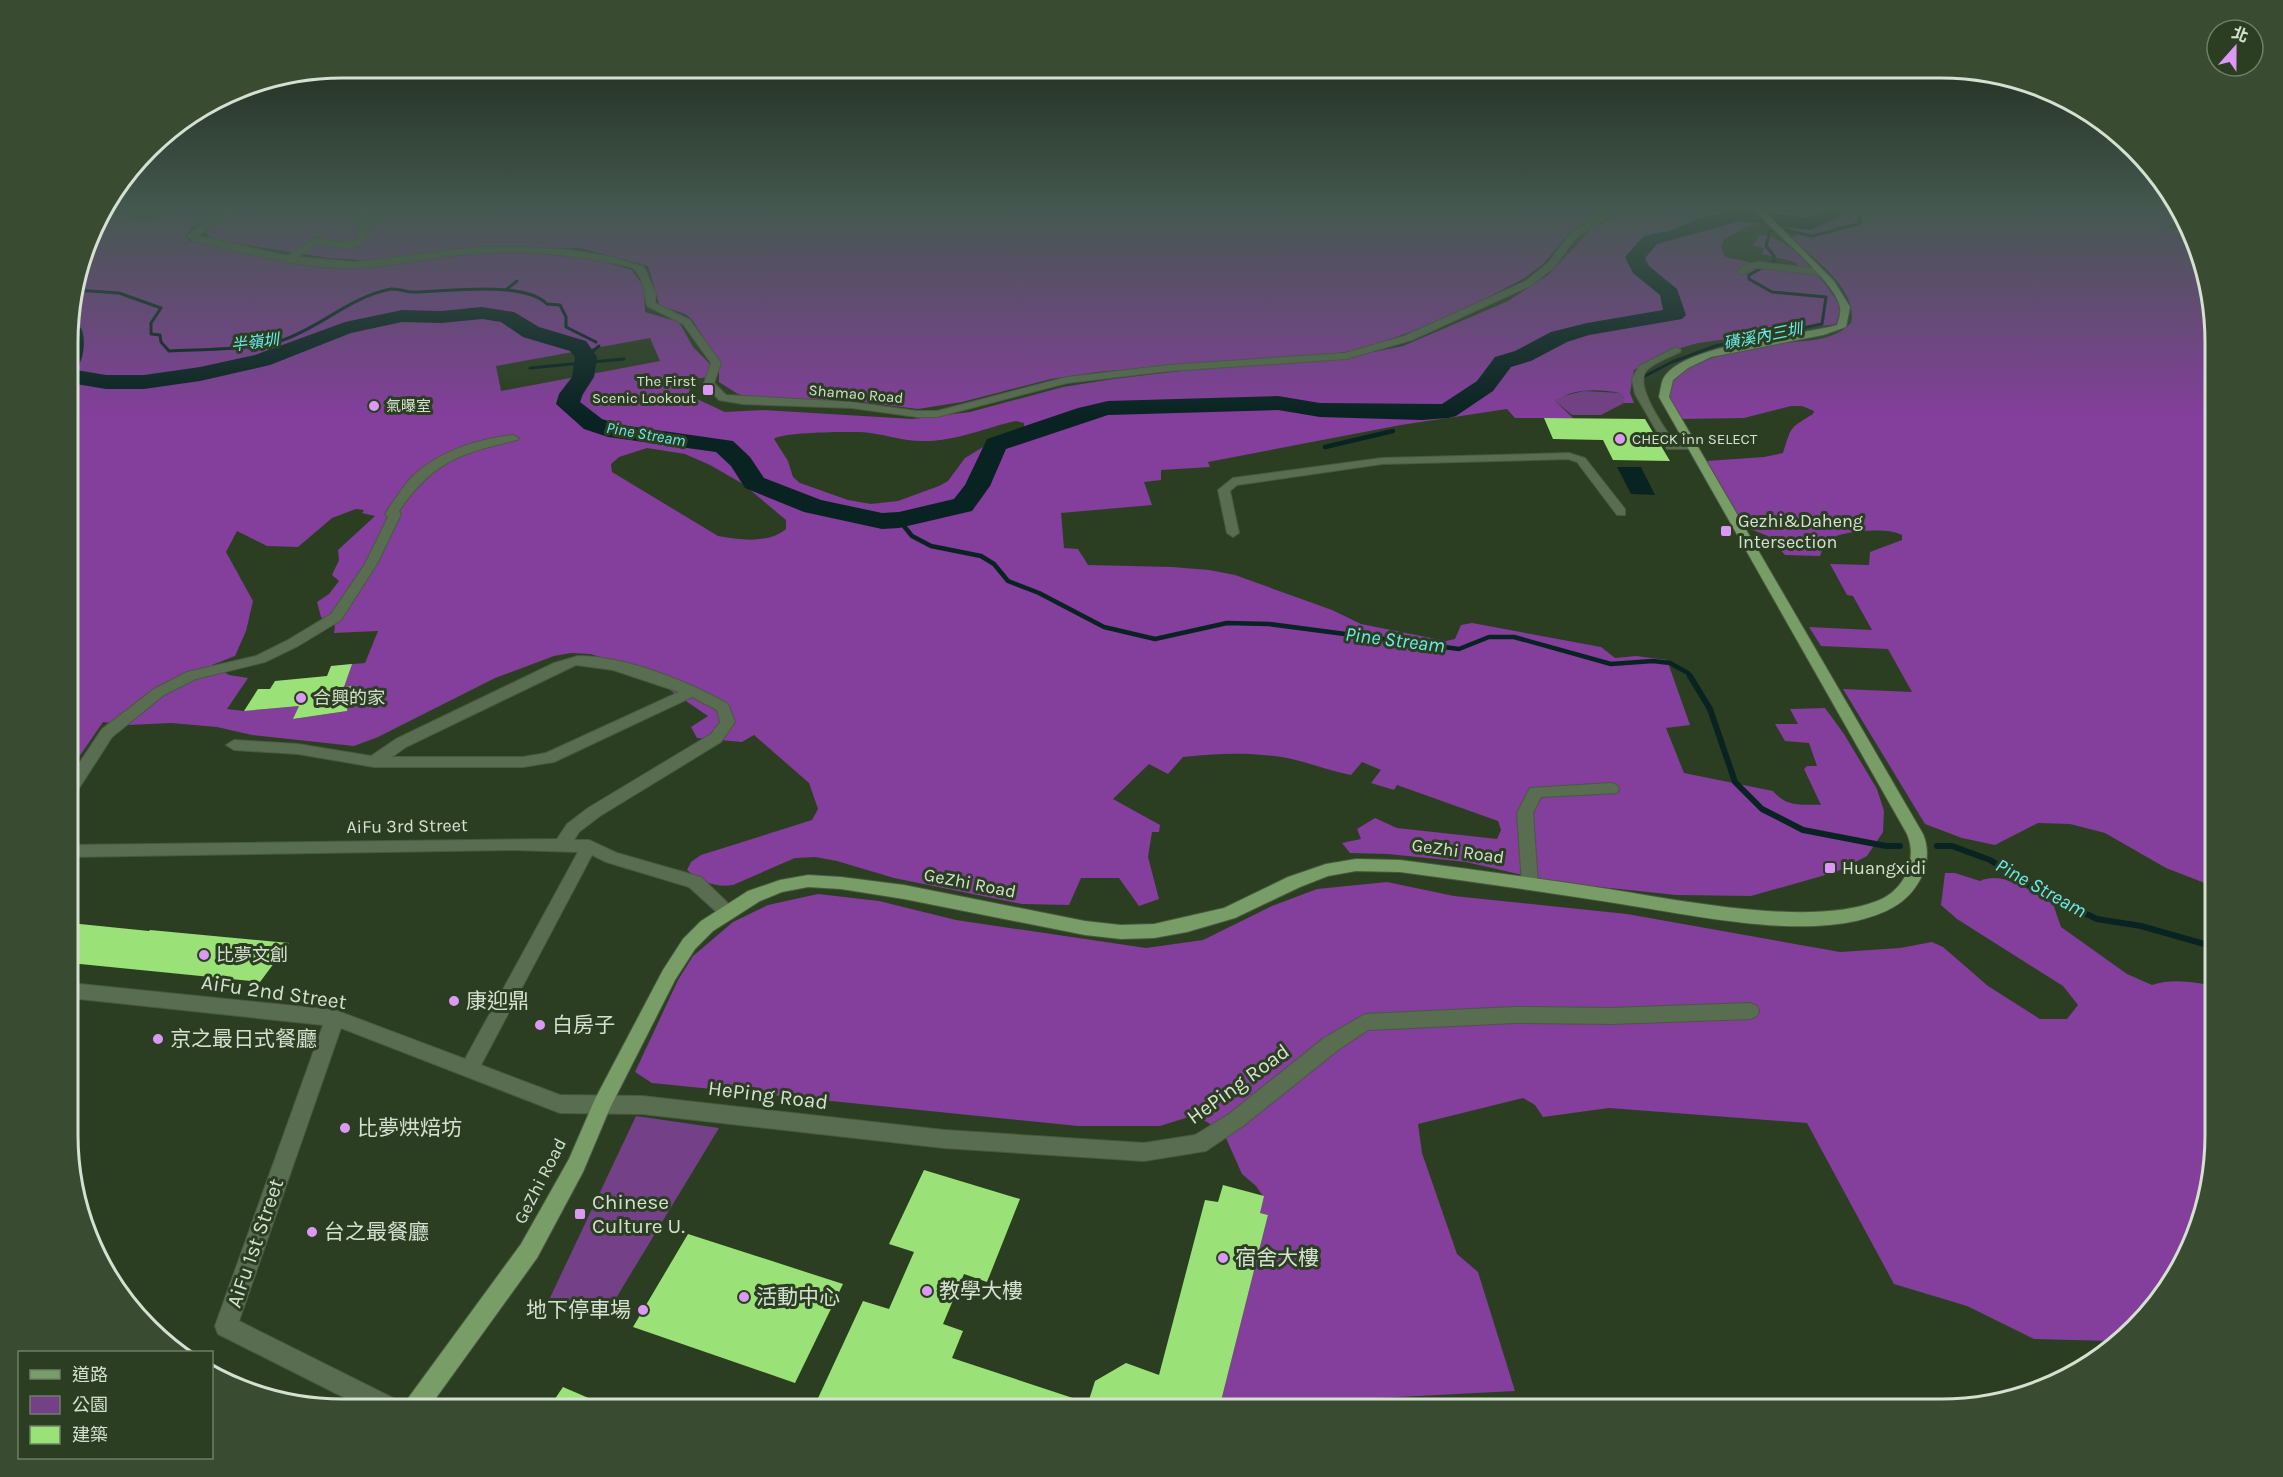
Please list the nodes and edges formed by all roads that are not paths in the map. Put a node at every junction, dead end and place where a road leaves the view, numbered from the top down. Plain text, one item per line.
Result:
1 (646, 279) edge
2 (1534, 279) edge
3 (1825, 279) edge
4 (1676, 350) dead end
5 (1658, 422) junction
6 (1678, 423) junction
7 (513, 438) dead end
8 (1691, 447) junction
9 (1620, 512) dead end
10 (1233, 533) dead end
11 (693, 690) junction
12 (234, 745) dead end
13 (374, 762) junction
14 (78, 777) edge
15 (1611, 789) dead end
16 (562, 844) junction
17 (589, 846) junction
18 (78, 851) edge
19 (1530, 884) junction
20 (728, 912) junction
21 (78, 991) edge
22 (1750, 1011) dead end
23 (335, 1018) junction
24 (470, 1070) junction
25 (602, 1105) junction
26 (369, 1399) edge
27 (421, 1399) edge

1 - 2 street, Shamao Road
3 - 6 main road, GeZhi Road
4 - 5 street
5 - 6 street
5 - 8 street
6 - 8 main road, GeZhi Road
7 - 14 street
8 - 19 main road, GeZhi Road
9 - 10 street
11 - 13 street
11 - 13 street
11 - 16 street
12 - 13 street
15 - 19 street
16 - 17 street, AiFu 3rd Street
16 - 18 street, AiFu 3rd Street
17 - 20 street, AiFu 3rd Street
17 - 24 street
19 - 20 main road, GeZhi Road
20 - 25 main road, GeZhi Road
21 - 23 street, AiFu 2nd Street
22 - 25 street, HePing Road
23 - 24 street, AiFu 2nd Street
23 - 26 street, AiFu 1st Street
24 - 25 street, AiFu 2nd Street
25 - 27 main road, GeZhi Road

